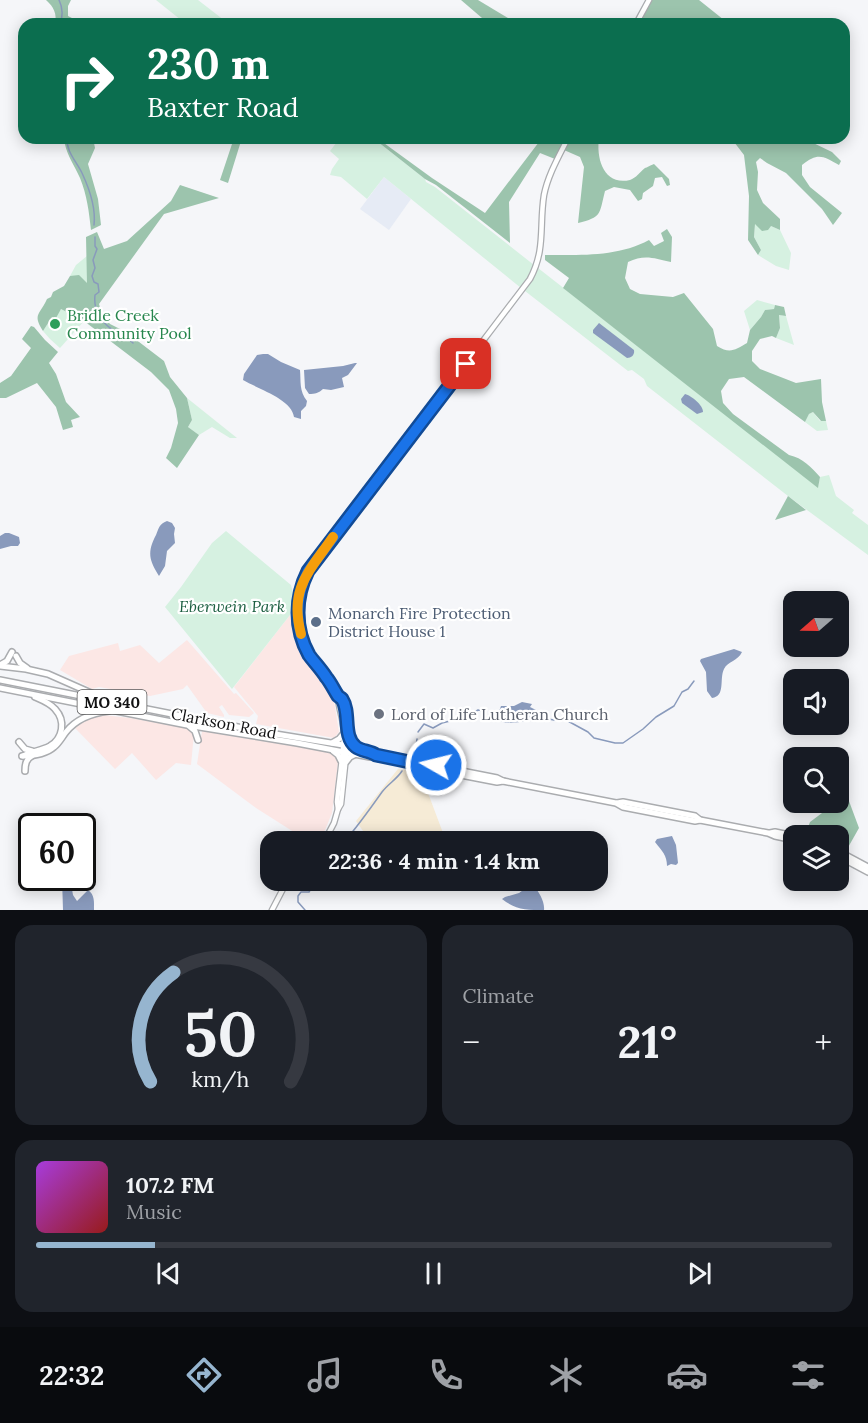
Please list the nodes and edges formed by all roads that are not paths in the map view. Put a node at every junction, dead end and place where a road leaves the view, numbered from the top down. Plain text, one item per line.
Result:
1 (649, 0) edge
2 (639, 18) edge
3 (565, 144) edge
4 (0, 666) edge
5 (29, 669) junction
6 (2, 680) edge
7 (1, 688) edge
8 (25, 693) junction
9 (115, 702) junction
10 (116, 711) junction
11 (187, 725) junction
12 (346, 735) junction
13 (198, 740) dead end
14 (19, 742) dead end
15 (332, 746) junction
16 (345, 749) junction
17 (357, 751) junction
18 (34, 753) junction
19 (344, 761) junction
20 (429, 766) junction
21 (25, 771) dead end
22 (464, 771) junction
23 (456, 774) junction
24 (503, 781) junction
25 (330, 831) edge
26 (783, 837) edge
27 (849, 857) edge
28 (849, 862) edge
29 (868, 867) edge
30 (868, 872) edge
31 (282, 891) edge
32 (272, 910) edge

1 - 2 main road
3 - 12 main road
4 - 5 main road
4 - 5 main road
5 - 9 main road
6 - 9 main road, Clarkson Road / MO 340
7 - 8 main road, Clarkson Road / MO 340
8 - 10 main road, Clarkson Road / MO 340
8 - 18 main road
9 - 15 main road, Clarkson Road / MO 340
10 - 11 main road, Clarkson Road / MO 340
10 - 18 main road
11 - 13 main road
11 - 15 main road, Clarkson Road / MO 340
12 - 15 main road
12 - 16 main road
12 - 17 main road
14 - 18 main road
15 - 16 main road, Clarkson Road / MO 340
15 - 19 main road
16 - 17 main road, Clarkson Road / MO 340
16 - 19 main road
17 - 19 main road
17 - 20 main road, Clarkson Road / MO 340
18 - 21 main road
19 - 25 main road
20 - 22 main road, Clarkson Road / MO 340
20 - 23 main road, Clarkson Road / MO 340
22 - 23 main road
22 - 24 main road, Clarkson Road / MO 340
23 - 24 main road, Clarkson Road / MO 340
24 - 26 main road, Clarkson Road / MO 340
27 - 29 main road
28 - 30 main road
31 - 32 main road

